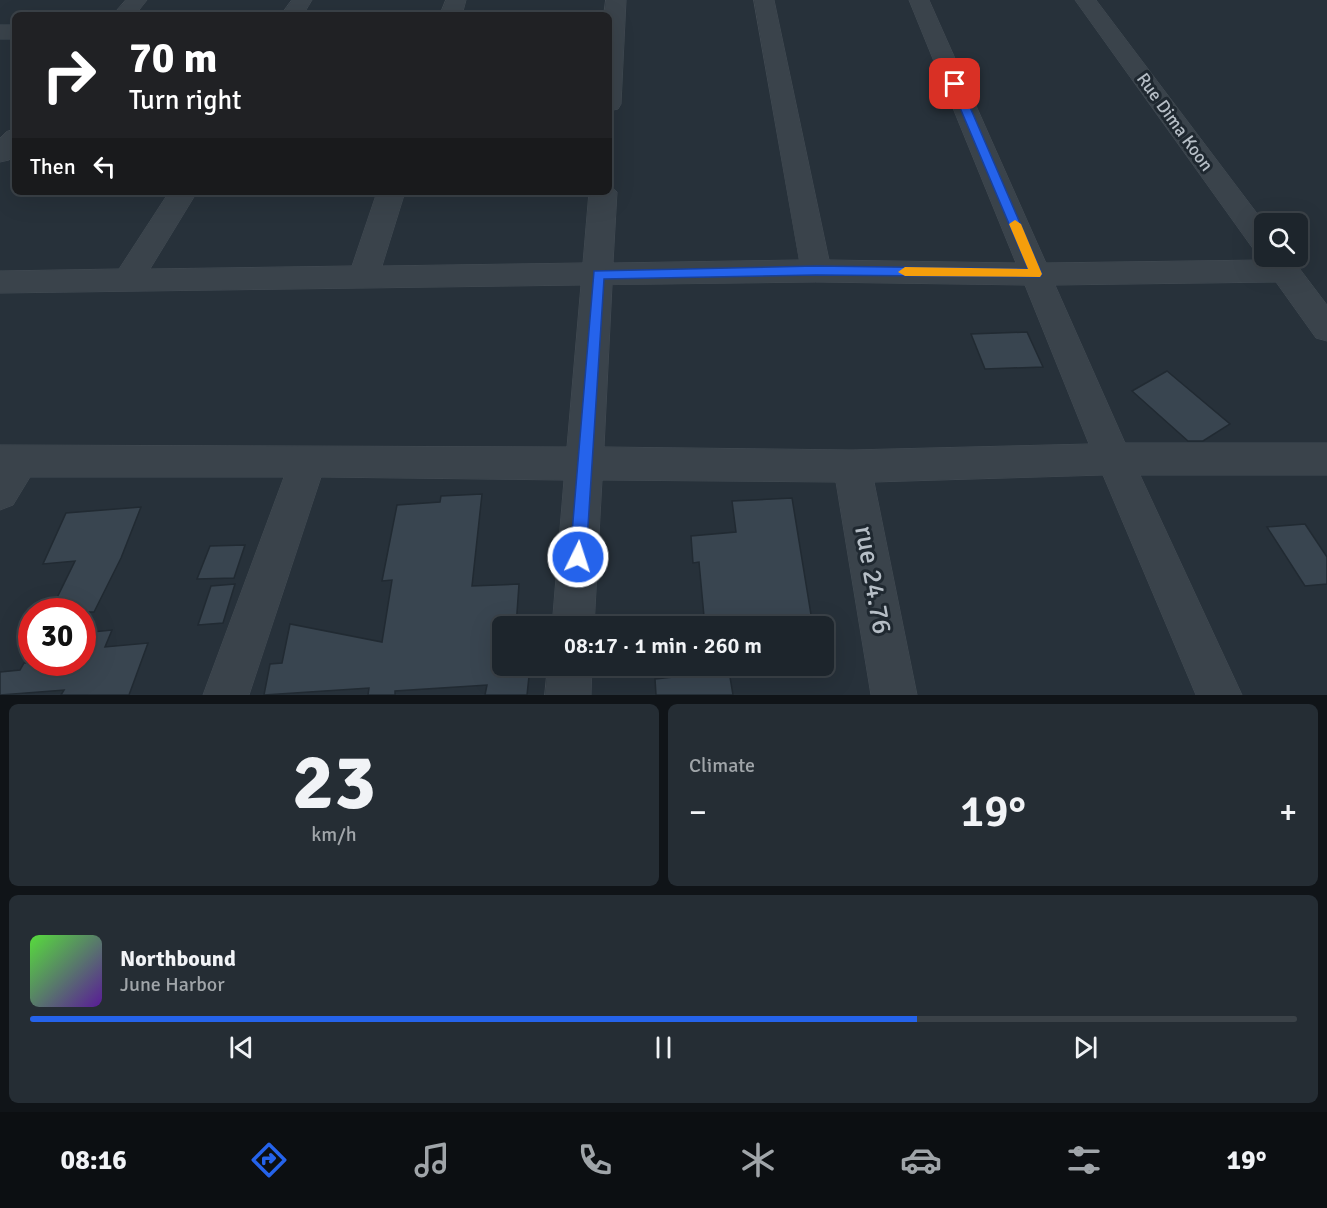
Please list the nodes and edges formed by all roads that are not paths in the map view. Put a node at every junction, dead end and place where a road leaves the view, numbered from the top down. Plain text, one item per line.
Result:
1 (137, 0) edge
2 (616, 0) edge
3 (764, 0) edge
4 (919, 0) edge
5 (1085, 0) edge
6 (127, 12) edge
7 (612, 59) edge
8 (12, 140) edge
9 (0, 154) edge
10 (181, 195) edge
11 (390, 195) edge
12 (603, 195) edge
13 (1254, 229) edge
14 (1254, 265) edge
15 (1282, 267) edge
16 (816, 271) junction
17 (598, 274) junction
18 (1036, 274) junction
19 (364, 275) junction
20 (129, 278) junction
21 (0, 282) edge
22 (1327, 329) edge
23 (1114, 459) junction
24 (1327, 459) edge
25 (308, 460) junction
26 (10, 461) edge
27 (585, 464) junction
28 (852, 466) junction
29 (0, 493) edge
30 (574, 616) edge
31 (569, 676) edge
32 (226, 695) edge
33 (568, 695) edge
34 (894, 695) edge
35 (1219, 695) edge

1 - 6 street
2 - 7 street
3 - 16 street
4 - 18 street
5 - 13 street, Rue Dima Koon
8 - 9 street
10 - 20 street
11 - 19 street
12 - 17 street
14 - 18 street
15 - 22 street
16 - 17 street
16 - 18 street
17 - 19 street
17 - 27 street
18 - 23 street
19 - 20 street
20 - 21 street
23 - 24 street
23 - 28 street
23 - 35 street
25 - 26 street
25 - 27 street
25 - 32 street
26 - 29 street
27 - 28 street
27 - 30 street
28 - 34 street, rue 24.76
31 - 33 street

